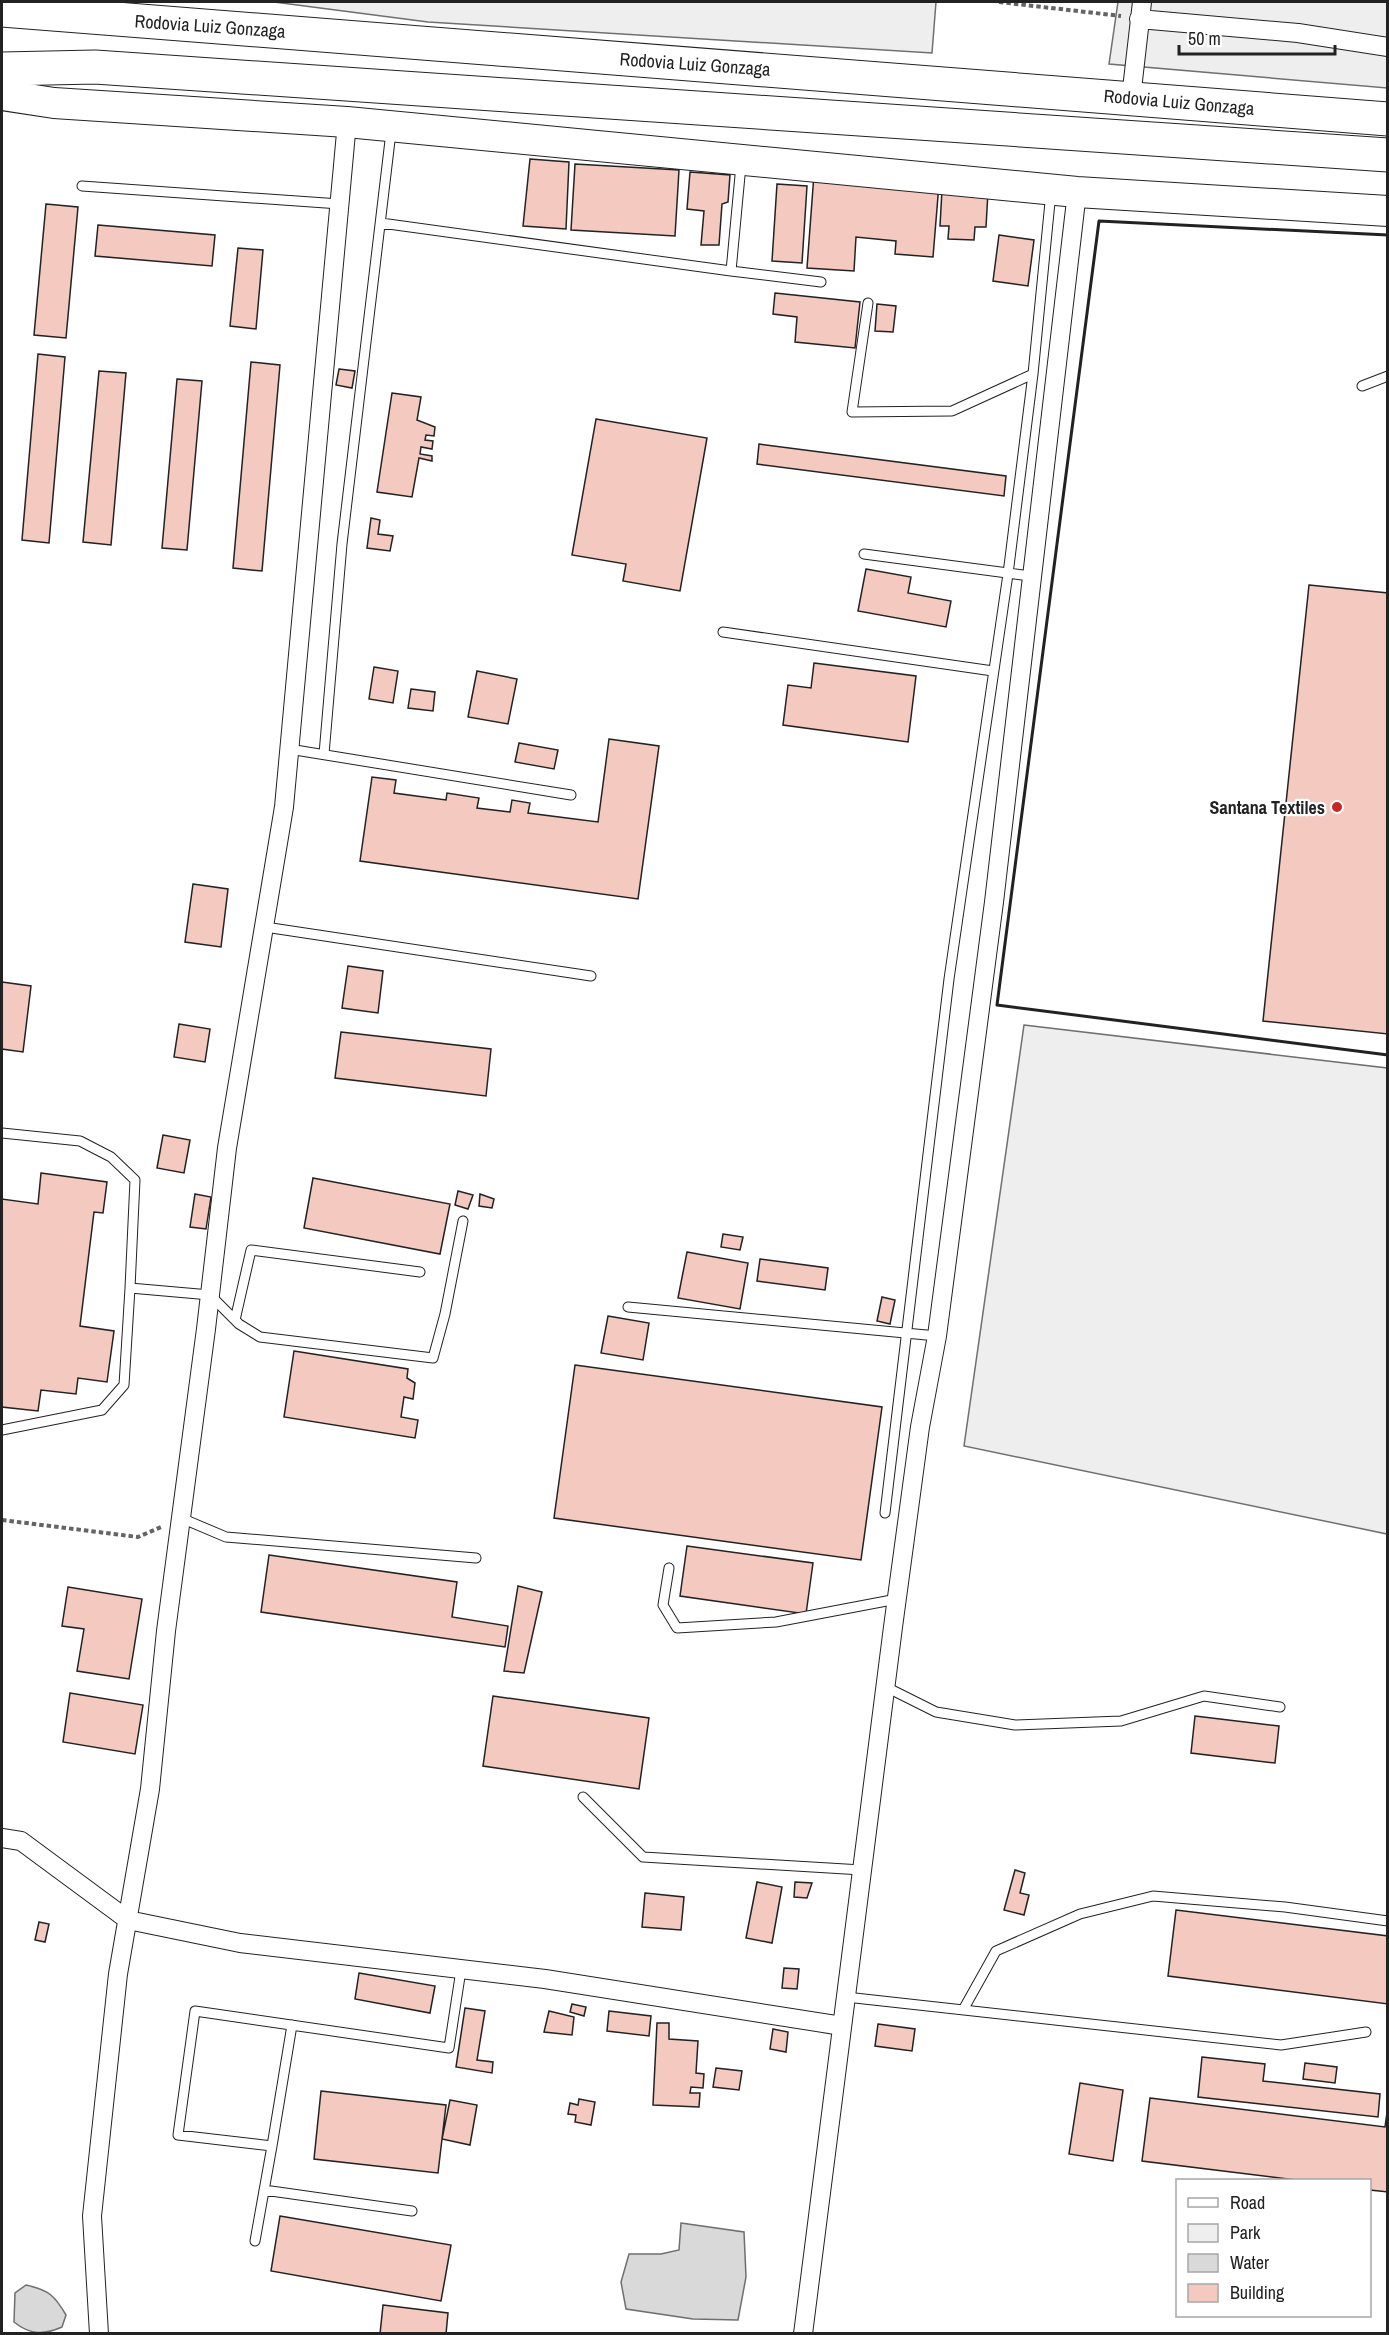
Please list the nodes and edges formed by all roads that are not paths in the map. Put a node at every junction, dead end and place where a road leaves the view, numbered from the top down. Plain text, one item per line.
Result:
1 (2, 10) edge
2 (1141, 10) edge
3 (1388, 47) edge
4 (2, 69) edge
5 (2, 95) edge
6 (1131, 98) junction
7 (1388, 119) edge
8 (347, 122) junction
9 (392, 126) junction
10 (1388, 155) edge
11 (741, 160) junction
12 (82, 186) dead end
13 (1064, 191) junction
14 (340, 204) junction
15 (1388, 210) edge
16 (381, 223) junction
17 (731, 271) junction
18 (821, 282) dead end
19 (868, 303) dead end
20 (1033, 374) junction
21 (1388, 376) edge
22 (1362, 386) dead end
23 (864, 554) dead end
24 (1008, 574) junction
25 (1030, 576) junction
26 (723, 632) dead end
27 (993, 671) junction
28 (289, 749) junction
29 (324, 754) junction
30 (571, 795) dead end
31 (265, 927) junction
32 (591, 976) dead end
33 (2, 1133) edge
34 (463, 1221) dead end
35 (420, 1272) dead end
36 (130, 1287) junction
37 (210, 1295) junction
38 (628, 1308) dead end
39 (235, 1320) junction
40 (906, 1333) junction
41 (937, 1336) junction
42 (2, 1430) edge
43 (885, 1514) dead end
44 (181, 1518) junction
45 (476, 1558) dead end
46 (669, 1568) dead end
47 (897, 1599) junction
48 (886, 1687) junction
49 (1280, 1707) dead end
50 (583, 1797) dead end
51 (2, 1838) edge
52 (862, 1870) junction
53 (128, 1920) junction
54 (1388, 1921) edge
55 (461, 1970) junction
56 (846, 1997) junction
57 (963, 2010) junction
58 (292, 2025) junction
59 (842, 2026) junction
60 (1366, 2032) dead end
61 (272, 2146) junction
62 (264, 2190) junction
63 (412, 2211) dead end
64 (255, 2241) dead end
65 (99, 2334) edge
66 (803, 2334) edge

1 - 6 highway, Rodovia Luiz Gonzaga
2 - 3 street
2 - 6 street
4 - 10 highway, Rodovia Luiz Gonzaga
5 - 8 main road
6 - 7 highway, Rodovia Luiz Gonzaga
8 - 9 main road
8 - 14 street
9 - 11 main road
9 - 16 lane
11 - 13 main road
11 - 17 lane
12 - 14 lane
13 - 15 main road
13 - 20 lane
13 - 25 street
14 - 28 street
16 - 17 lane
16 - 29 lane
17 - 18 lane
19 - 20 lane
20 - 24 lane
21 - 22 lane
23 - 24 lane
24 - 25 lane
24 - 27 lane
25 - 41 street
26 - 27 lane
27 - 40 lane
28 - 29 lane
28 - 31 street
29 - 30 lane
31 - 32 lane
31 - 37 street
33 - 36 lane
34 - 39 lane
35 - 39 lane
36 - 37 lane
36 - 42 lane
37 - 39 lane
37 - 44 street
38 - 40 lane
40 - 41 lane
40 - 43 lane
41 - 47 street
44 - 45 lane
44 - 53 street
46 - 47 lane
47 - 48 street
48 - 49 lane
48 - 52 street
50 - 52 lane
51 - 53 street
52 - 56 street
53 - 55 street
53 - 65 street
54 - 57 lane
55 - 58 lane
55 - 59 street
56 - 57 lane
56 - 59 street
57 - 60 lane
58 - 61 lane
58 - 61 lane
59 - 66 street
61 - 62 lane
62 - 63 lane
62 - 64 lane

